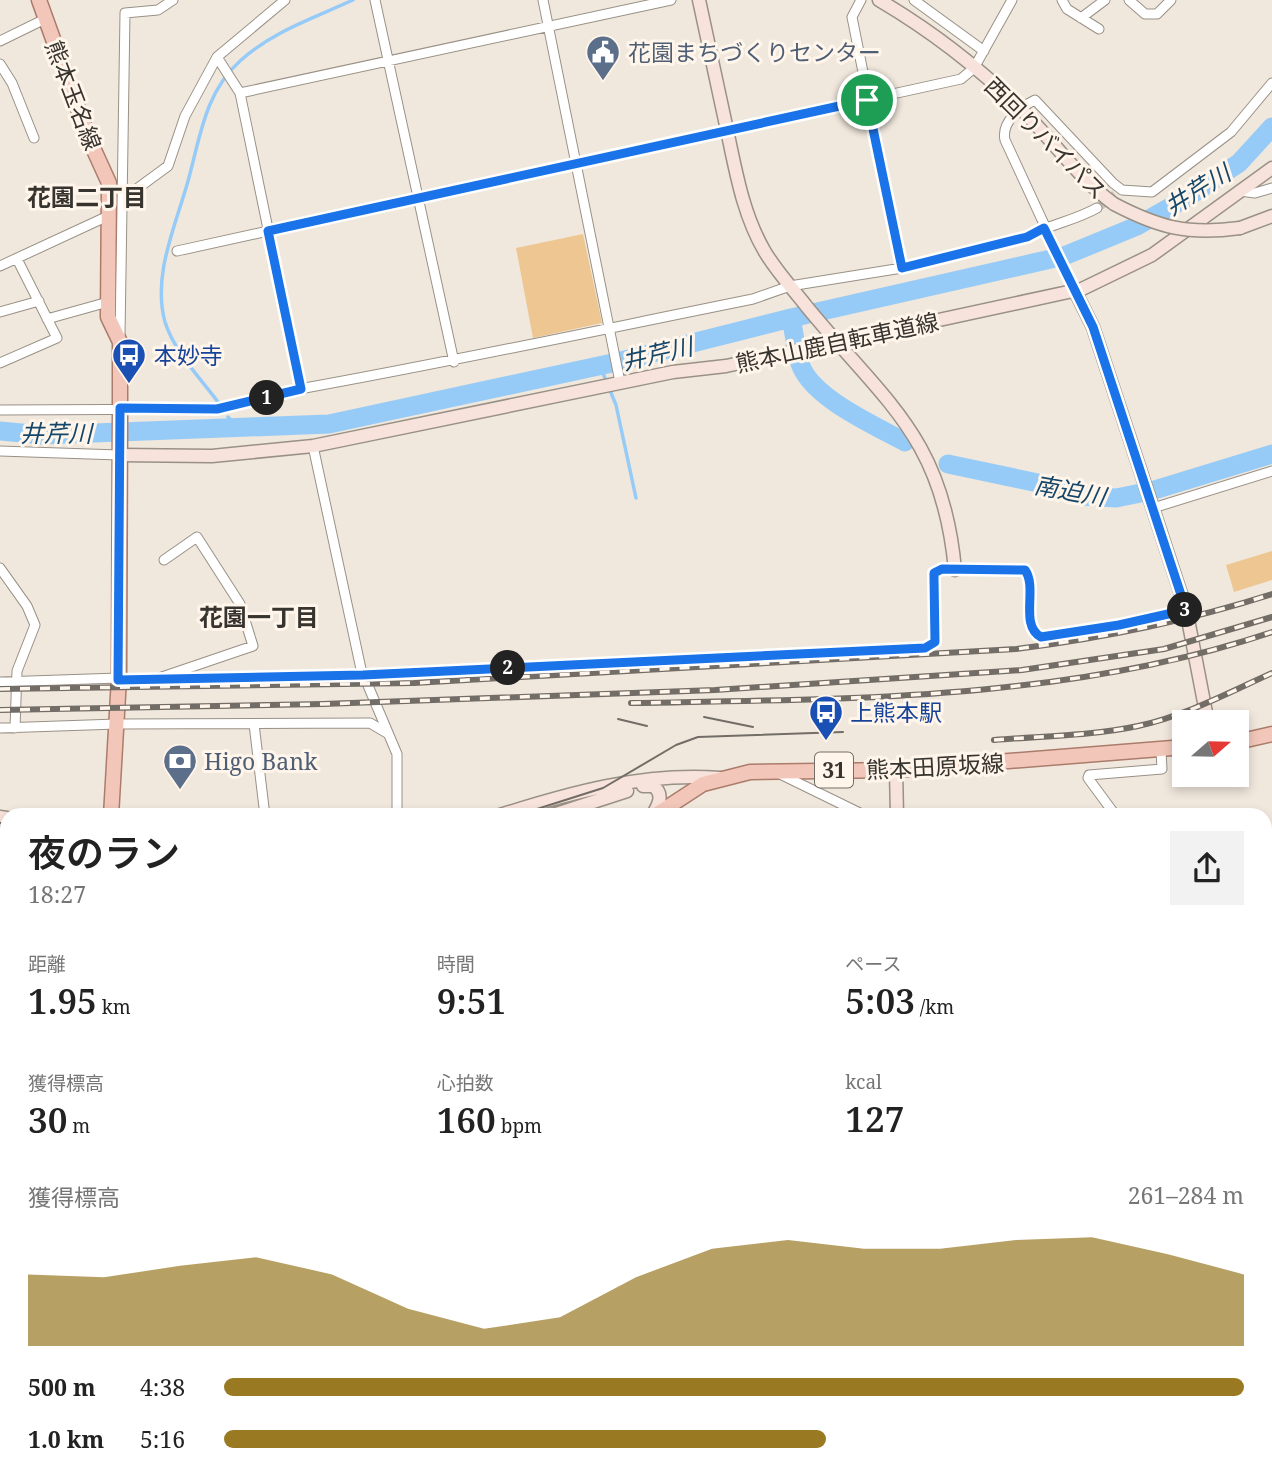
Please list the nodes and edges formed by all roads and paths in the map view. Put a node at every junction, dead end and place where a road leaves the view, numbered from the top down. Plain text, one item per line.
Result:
1 (39, 0) edge
2 (173, 0) edge
3 (285, 0) edge
4 (375, 0) edge
5 (542, 0) edge
6 (671, 0) edge
7 (699, 0) edge
8 (861, 0) edge
9 (879, 0) edge
10 (914, 0) edge
11 (1012, 0) edge
12 (1062, 0) edge
13 (1105, 0) edge
14 (1129, 0) edge
15 (1171, 0) edge
16 (1081, 18) junction
17 (45, 19) junction
18 (548, 27) junction
19 (1099, 29) dead end
20 (0, 41) edge
21 (984, 51) junction
22 (217, 57) junction
23 (388, 61) junction
24 (0, 64) edge
25 (974, 68) junction
26 (1272, 83) edge
27 (240, 93) junction
28 (867, 100) junction
29 (1022, 109) junction
30 (727, 130) junction
31 (34, 138) dead end
32 (575, 163) junction
33 (1272, 168) edge
34 (1272, 188) edge
35 (1239, 191) junction
36 (1117, 196) junction
37 (418, 198) junction
38 (123, 199) junction
39 (1097, 208) tunnel mouth
40 (108, 216) junction
41 (1272, 216) edge
42 (268, 231) junction
43 (1045, 231) junction
44 (177, 251) dead end
45 (17, 258) junction
46 (0, 266) edge
47 (902, 268) junction
48 (1072, 286) junction
49 (792, 288) junction
50 (39, 301) junction
51 (108, 302) junction
52 (0, 312) edge
53 (47, 319) junction
54 (607, 328) junction
55 (834, 339) junction
56 (120, 342) junction
57 (454, 362) junction
58 (0, 363) edge
59 (618, 383) junction
60 (301, 389) junction
61 (0, 410) edge
62 (120, 411) junction
63 (313, 446) junction
64 (0, 451) edge
65 (120, 451) junction
66 (1272, 471) edge
67 (1152, 504) junction
68 (164, 560) dead end
69 (0, 568) edge
70 (955, 570) junction
71 (1186, 610) junction
72 (363, 675) junction
73 (119, 679) junction
74 (156, 679) junction
75 (0, 682) edge
76 (16, 682) junction
77 (1205, 710) edge
78 (117, 724) junction
79 (254, 724) junction
80 (0, 728) edge
81 (15, 728) junction
82 (387, 733) junction
83 (1272, 734) edge
84 (1250, 739) edge
85 (1172, 749) edge
86 (1161, 750) junction
87 (772, 770) junction
88 (896, 770) junction
89 (670, 776) junction
90 (720, 778) junction
91 (643, 786) junction
92 (112, 808) edge
93 (264, 808) edge
94 (397, 808) edge
95 (522, 808) edge
96 (575, 808) edge
97 (657, 808) edge
98 (665, 808) edge
99 (850, 808) edge
100 (897, 808) edge
101 (1110, 808) edge

1 - 17 main road, 熊本玉名線
2 - 38 street
3 - 22 street
4 - 23 street
5 - 18 street
6 - 18 street
7 - 30 street
8 - 28 street
9 - 25 street, 西回りバイパス
10 - 21 street
11 - 21 street
12 - 16 street
13 - 16 street
14 - 15 street
16 - 19 street
17 - 20 street
17 - 40 main road, 熊本玉名線
18 - 23 street
18 - 32 street
21 - 25 street
22 - 27 street
22 - 38 street
23 - 27 street
23 - 37 street
24 - 31 street
25 - 28 street
25 - 29 street, 西回りバイパス
26 - 36 street
27 - 42 street
28 - 30 street
28 - 47 street
29 - 36 street, 西回りバイパス
29 - 43 street
30 - 32 street
30 - 49 street
32 - 37 street
32 - 54 street
33 - 35 street, 熊本山鹿自転車道線
34 - 35 street
35 - 48 street, 熊本山鹿自転車道線
36 - 41 street, 西回りバイパス, bridge
37 - 42 street
37 - 57 street
38 - 56 street
39 - 43 street
40 - 45 street
40 - 51 main road, 熊本玉名線
42 - 44 street
42 - 60 street
43 - 47 street
43 - 48 street
45 - 46 street
45 - 50 street
47 - 49 street
48 - 55 street, 熊本山鹿自転車道線
48 - 67 street
49 - 54 street
49 - 55 street
50 - 52 street
50 - 53 street
51 - 53 street
51 - 56 main road, 熊本玉名線
53 - 58 street
54 - 57 street
54 - 59 street
55 - 59 street, 熊本山鹿自転車道線
55 - 70 street
56 - 62 main road, 熊本玉名線
57 - 60 street
59 - 63 street, 熊本山鹿自転車道線
60 - 62 street
61 - 62 street
62 - 65 main road, 熊本玉名線
63 - 65 street, 熊本山鹿自転車道線
63 - 72 street
64 - 65 street
65 - 73 main road, 熊本玉名線
66 - 67 street
67 - 71 street
68 - 74 street
69 - 76 street
70 - 71 street
70 - 72 street
71 - 77 street
72 - 74 street
72 - 82 street
73 - 74 street
73 - 76 street
73 - 78 main road, 熊本玉名線
75 - 76 street
76 - 81 street
78 - 79 street
78 - 81 street
78 - 92 main road, 熊本玉名線
79 - 82 street
79 - 93 street
80 - 81 street
82 - 94 street
83 - 84 main road
85 - 86 main road, 熊本田原坂線 / 31
86 - 88 main road, 熊本田原坂線 / 31
86 - 101 street
87 - 88 main road, 熊本田原坂線 / 31
87 - 90 main road, 熊本田原坂線 / 31
87 - 99 street
88 - 100 street
89 - 90 street
89 - 91 street
89 - 95 street
90 - 98 main road, 熊本田原坂線 / 31
91 - 96 street
91 - 97 street

